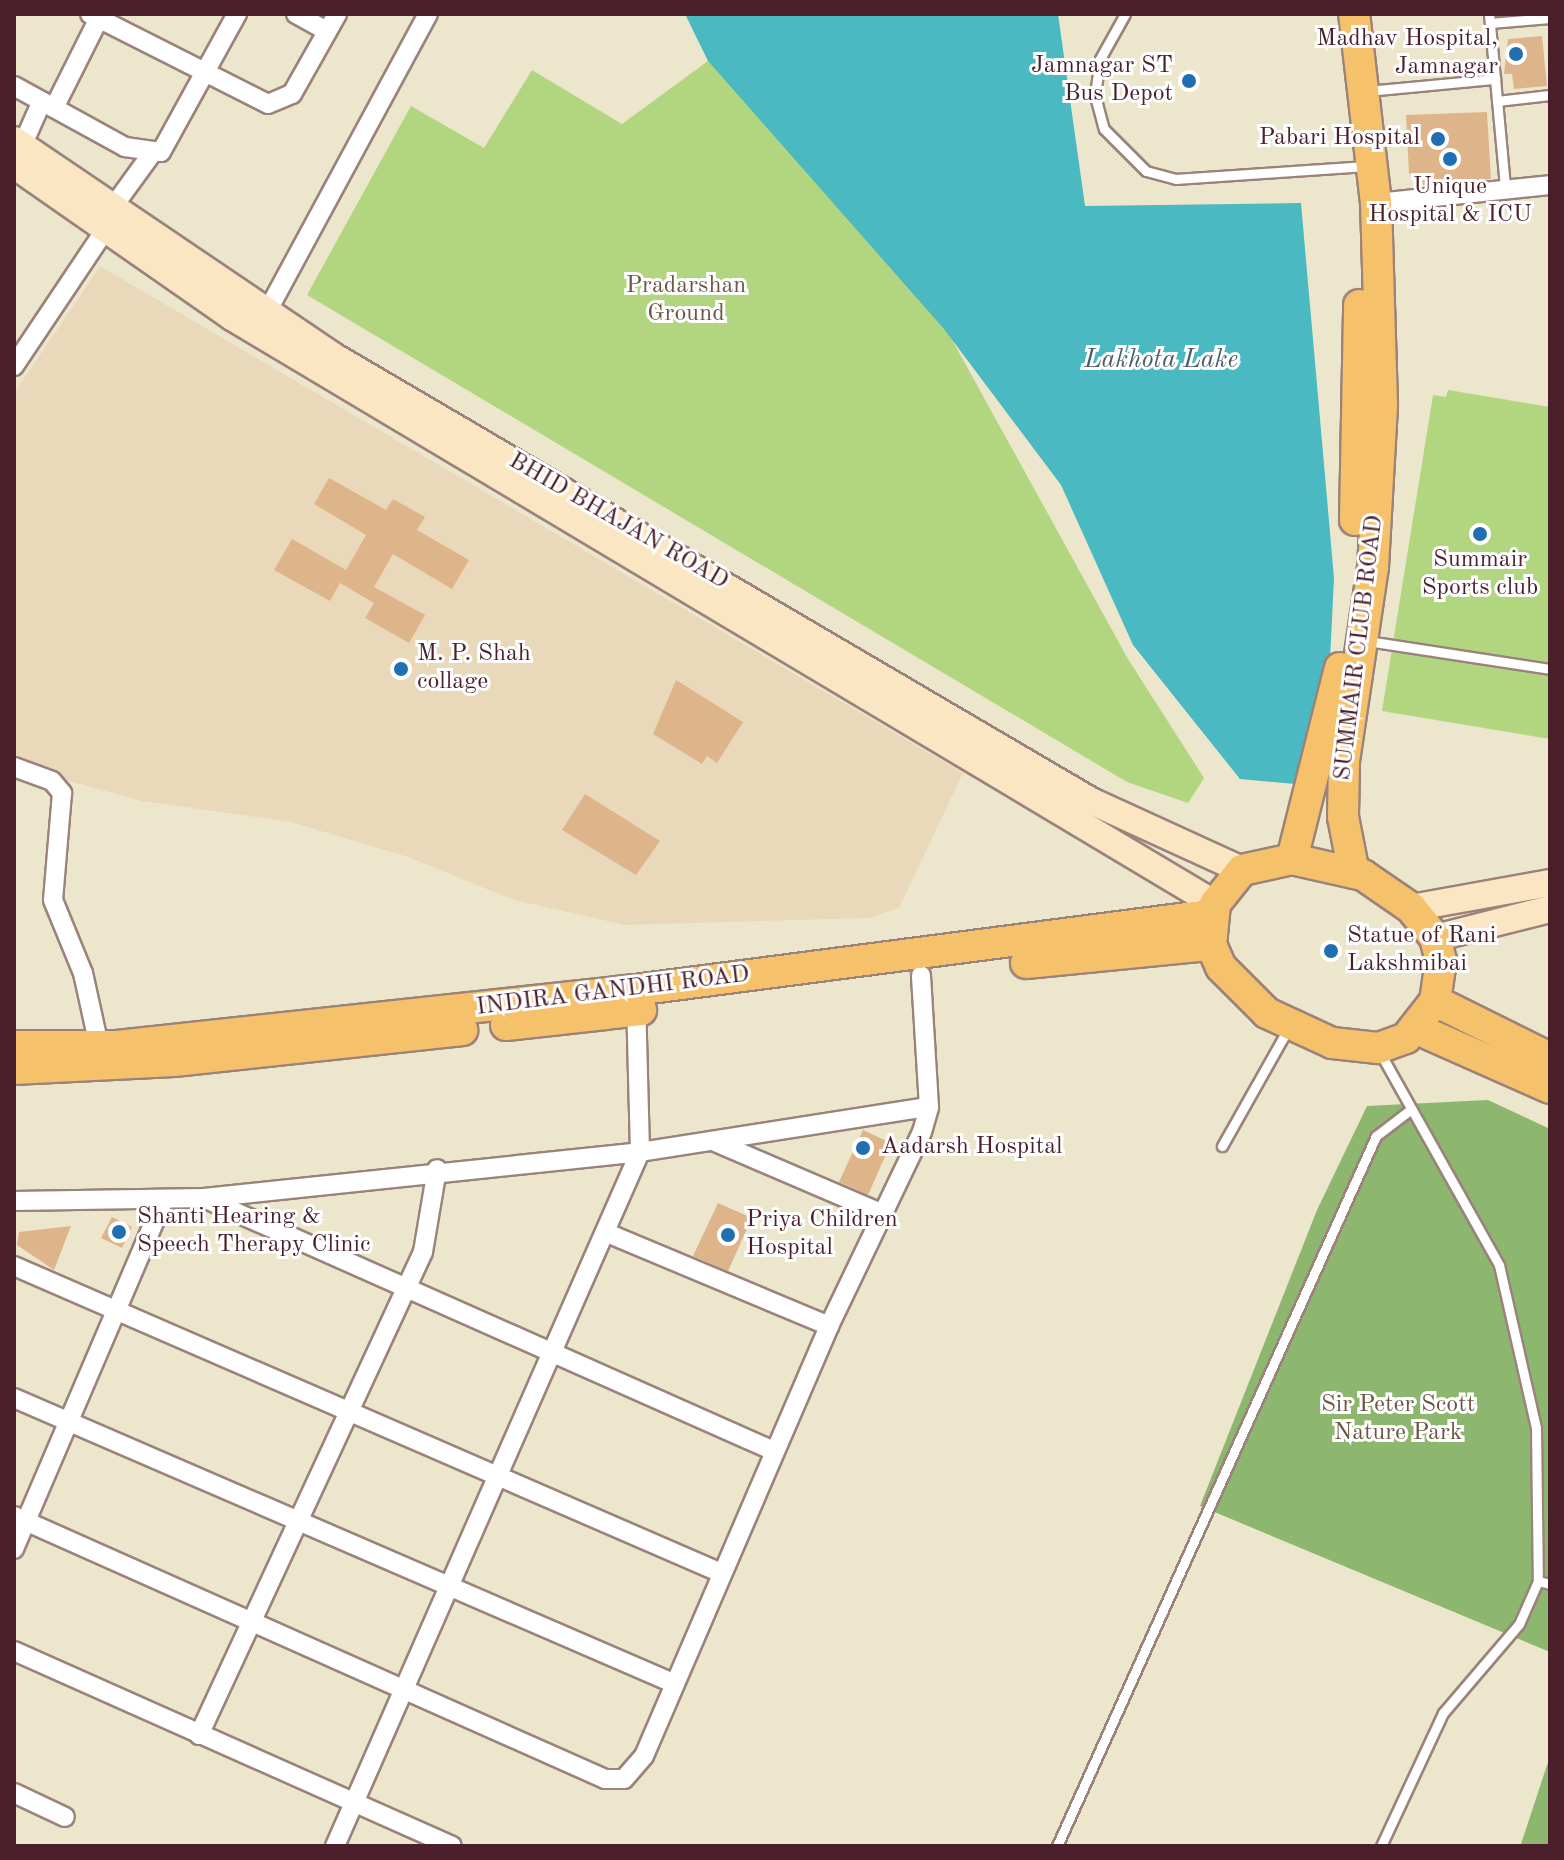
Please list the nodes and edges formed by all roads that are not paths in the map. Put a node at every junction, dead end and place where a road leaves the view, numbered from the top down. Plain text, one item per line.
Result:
1 (237, 14) edge
2 (296, 14) edge
3 (337, 14) edge
4 (428, 14) edge
5 (1125, 14) edge
6 (1354, 14) edge
7 (97, 16) edge
8 (1489, 18) edge
9 (1550, 18) edge
10 (327, 31) junction
11 (206, 75) junction
12 (1495, 79) junction
13 (14, 86) edge
14 (1361, 91) junction
15 (1550, 95) edge
16 (1497, 101) junction
17 (48, 105) junction
18 (150, 156) junction
19 (18, 162) edge
20 (1371, 185) junction
21 (1550, 185) edge
22 (1505, 188) junction
23 (109, 218) junction
24 (261, 323) junction
25 (14, 366) edge
26 (1364, 640) junction
27 (1550, 669) edge
28 (14, 767) edge
29 (1292, 859) junction
30 (1242, 870) junction
31 (1354, 873) junction
32 (1550, 883) edge
33 (1411, 908) junction
34 (1550, 909) edge
35 (1212, 921) junction
36 (1435, 938) junction
37 (921, 975) junction
38 (636, 1001) junction
39 (1435, 1001) junction
40 (1290, 1026) junction
41 (1417, 1029) junction
42 (14, 1046) edge
43 (99, 1046) junction
44 (1378, 1048) junction
45 (1550, 1058) edge
46 (14, 1069) edge
47 (1550, 1088) edge
48 (929, 1107) junction
49 (1410, 1110) junction
50 (711, 1140) junction
51 (1222, 1146) dead end
52 (640, 1152) junction
53 (437, 1169) junction
54 (204, 1198) junction
55 (14, 1201) edge
56 (163, 1202) junction
57 (883, 1214) junction
58 (607, 1233) junction
59 (14, 1266) edge
60 (406, 1290) junction
61 (115, 1313) junction
62 (829, 1326) junction
63 (554, 1355) junction
64 (14, 1398) edge
65 (351, 1412) junction
66 (69, 1422) junction
67 (774, 1451) junction
68 (500, 1475) junction
69 (20, 1519) edge
70 (296, 1522) junction
71 (14, 1549) edge
72 (721, 1573) junction
73 (1538, 1581) junction
74 (1550, 1584) edge
75 (449, 1589) junction
76 (248, 1618) junction
77 (14, 1651) edge
78 (673, 1683) junction
79 (405, 1689) junction
80 (199, 1735) junction
81 (14, 1793) edge
82 (353, 1806) junction
83 (65, 1817) dead end
84 (335, 1846) edge
85 (451, 1846) edge
86 (1057, 1846) edge
87 (1381, 1846) edge

1 - 11 street
2 - 10 street
3 - 10 street
4 - 24 street
5 - 20 lane
6 - 14 main road, SUMMAIR CLUB ROAD
7 - 11 street
7 - 17 street
8 - 9 lane
8 - 12 lane
10 - 11 street
11 - 18 street
12 - 14 lane
12 - 16 lane
13 - 17 street
14 - 20 main road, SUMMAIR CLUB ROAD
15 - 16 lane
16 - 22 lane
17 - 18 street
17 - 19 street
18 - 23 street
19 - 23 main road, BHID BHAJAN ROAD
20 - 22 street
20 - 26 main road, SUMMAIR CLUB ROAD
20 - 29 main road, SUMMAIR CLUB ROAD
21 - 22 street
23 - 24 main road, BHID BHAJAN ROAD
23 - 25 street
24 - 30 main road, BHID BHAJAN ROAD
24 - 35 main road, BHID BHAJAN ROAD
26 - 27 lane
26 - 31 main road, SUMMAIR CLUB ROAD
28 - 43 street
29 - 30 main road
29 - 31 main road
30 - 35 main road
31 - 33 main road
32 - 33 main road
33 - 36 main road
34 - 36 main road
35 - 37 main road, INDIRA GANDHI ROAD
35 - 38 main road, INDIRA GANDHI ROAD
35 - 40 main road
36 - 39 main road
37 - 38 main road, INDIRA GANDHI ROAD
37 - 48 street
38 - 43 main road, INDIRA GANDHI ROAD
38 - 46 main road, INDIRA GANDHI ROAD
38 - 52 street
39 - 41 main road
39 - 45 main road
40 - 44 main road
40 - 51 lane
41 - 44 main road
41 - 47 main road
42 - 43 main road, INDIRA GANDHI ROAD
44 - 49 lane
48 - 50 street
48 - 57 street
49 - 73 lane
49 - 86 lane
50 - 52 street
50 - 57 street
52 - 53 street
52 - 58 street
53 - 54 street
53 - 60 street
54 - 56 street
54 - 60 street
55 - 56 street
56 - 61 street
57 - 62 street
58 - 62 street
58 - 63 street
59 - 61 street
60 - 63 street
60 - 65 street
61 - 65 street
61 - 66 street
62 - 67 street
63 - 67 street
63 - 68 street
64 - 66 street
65 - 68 street
65 - 70 street
66 - 69 street
66 - 70 street
67 - 72 street
68 - 72 street
68 - 75 street
69 - 71 street
69 - 76 street
70 - 75 street
70 - 76 street
72 - 78 street
73 - 74 lane
73 - 87 lane
75 - 78 street
75 - 79 street
76 - 79 street
76 - 80 street
77 - 80 street
78 - 79 street
79 - 82 street
80 - 82 street
81 - 83 street
82 - 84 street
82 - 85 street

